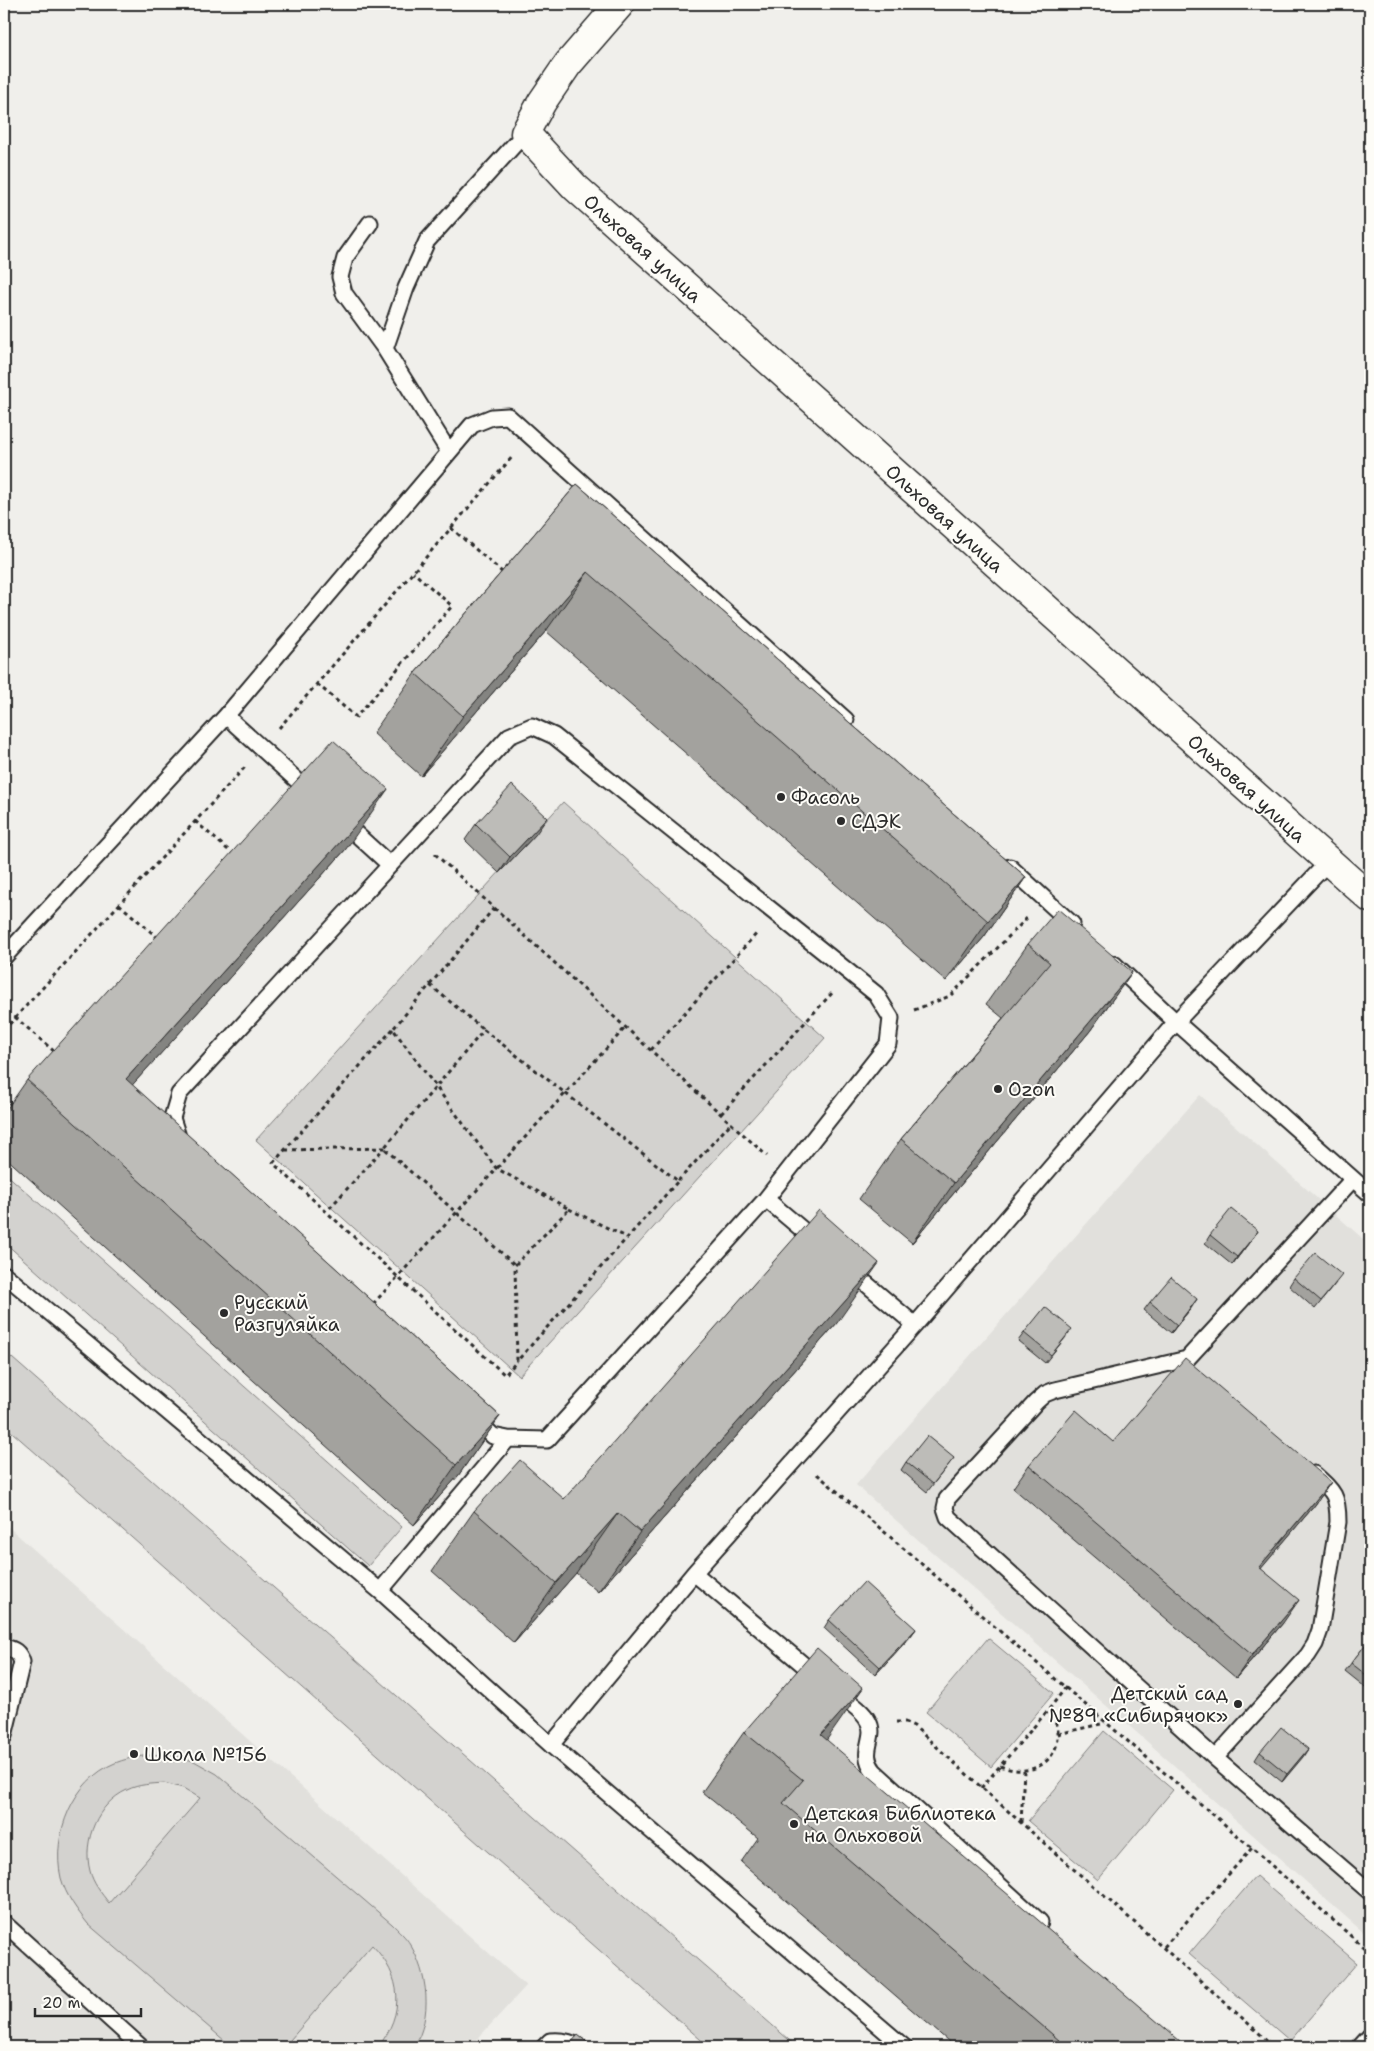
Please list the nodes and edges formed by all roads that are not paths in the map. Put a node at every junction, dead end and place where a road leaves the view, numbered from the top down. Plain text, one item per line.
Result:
1 (620, 4) edge
2 (525, 133) junction
3 (370, 223) dead end
4 (385, 349) junction
5 (449, 452) junction
6 (226, 716) junction
7 (854, 727) edge
8 (320, 802) edge
9 (334, 814) edge
10 (1001, 860) edge
11 (1329, 861) junction
12 (390, 865) junction
13 (1370, 898) edge
14 (1082, 934) edge
15 (1104, 954) edge
16 (4, 957) edge
17 (1176, 1022) junction
18 (187, 1150) edge
19 (1353, 1178) junction
20 (1370, 1194) edge
21 (766, 1199) junction
22 (826, 1250) edge
23 (841, 1262) edge
24 (4, 1274) edge
25 (915, 1325) junction
26 (464, 1409) edge
27 (508, 1439) junction
28 (1304, 1465) edge
29 (694, 1573) junction
30 (380, 1591) junction
31 (4, 1647) edge
32 (4, 1736) edge
33 (551, 1745) junction
34 (1215, 1758) junction
35 (1370, 1892) edge
36 (4, 1922) edge
37 (1054, 1935) edge
38 (1370, 2036) edge
39 (141, 2047) edge
40 (544, 2047) edge
41 (579, 2047) edge
42 (904, 2047) edge
43 (1360, 2047) edge

1 - 2 street
2 - 4 lane
2 - 11 street, Ольховая улица
3 - 4 lane
4 - 5 lane
5 - 6 lane
5 - 7 lane
6 - 8 lane
6 - 16 lane
9 - 12 lane
10 - 14 lane
11 - 13 street, Ольховая улица
11 - 17 lane
12 - 18 lane
12 - 21 lane
15 - 17 lane
17 - 19 lane
17 - 25 lane
19 - 20 lane
19 - 34 lane
21 - 22 lane
21 - 27 lane
23 - 25 lane
24 - 30 lane
25 - 29 lane
26 - 27 lane
27 - 30 lane
28 - 34 lane
29 - 33 lane
29 - 37 lane
30 - 33 lane
31 - 32 lane
33 - 42 lane
34 - 35 lane
36 - 39 lane
38 - 43 lane
40 - 41 lane

